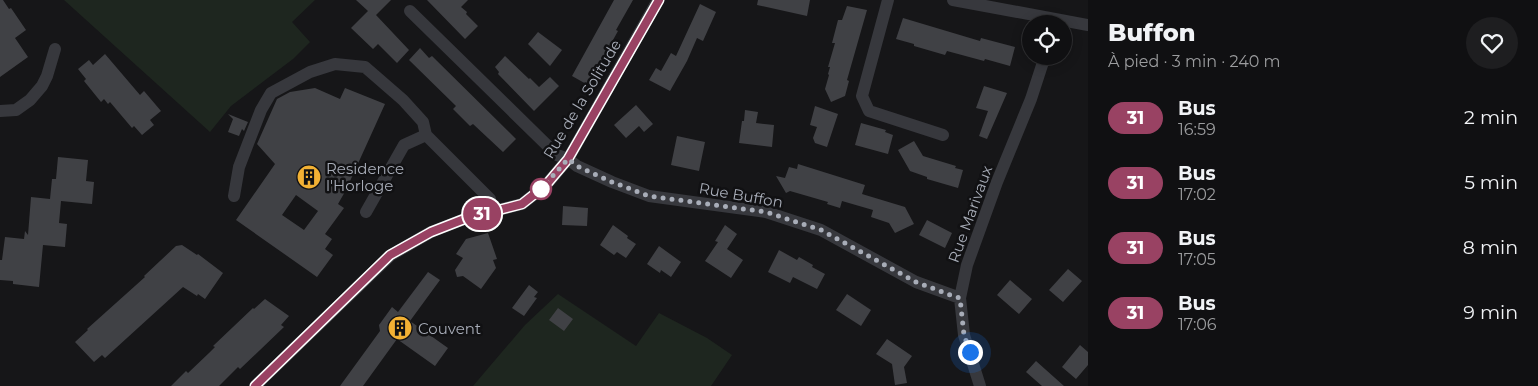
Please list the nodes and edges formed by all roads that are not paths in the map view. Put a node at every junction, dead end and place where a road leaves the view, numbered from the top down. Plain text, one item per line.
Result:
1 (658, 0) edge
2 (888, 0) edge
3 (953, 0) edge
4 (410, 12) dead end
5 (1027, 15) edge
6 (1072, 23) edge
7 (1088, 25) edge
8 (55, 49) dead end
9 (1042, 65) edge
10 (0, 111) edge
11 (426, 135) junction
12 (943, 135) dead end
13 (568, 159) junction
14 (234, 196) dead end
15 (366, 212) dead end
16 (492, 212) junction
17 (960, 298) junction
18 (255, 386) edge
19 (980, 386) edge

1 - 13 street, Rue de la Solitude
2 - 12 street
3 - 5 street
4 - 13 street, Rue Buffon
6 - 7 street
8 - 10 street
9 - 17 street, Rue Marivaux
11 - 14 street
11 - 15 street
11 - 16 street
13 - 16 street, Rue de la Solitude
13 - 17 street, Rue Buffon
16 - 18 street, Rue de la Solitude
17 - 19 street, Rue Marivaux

